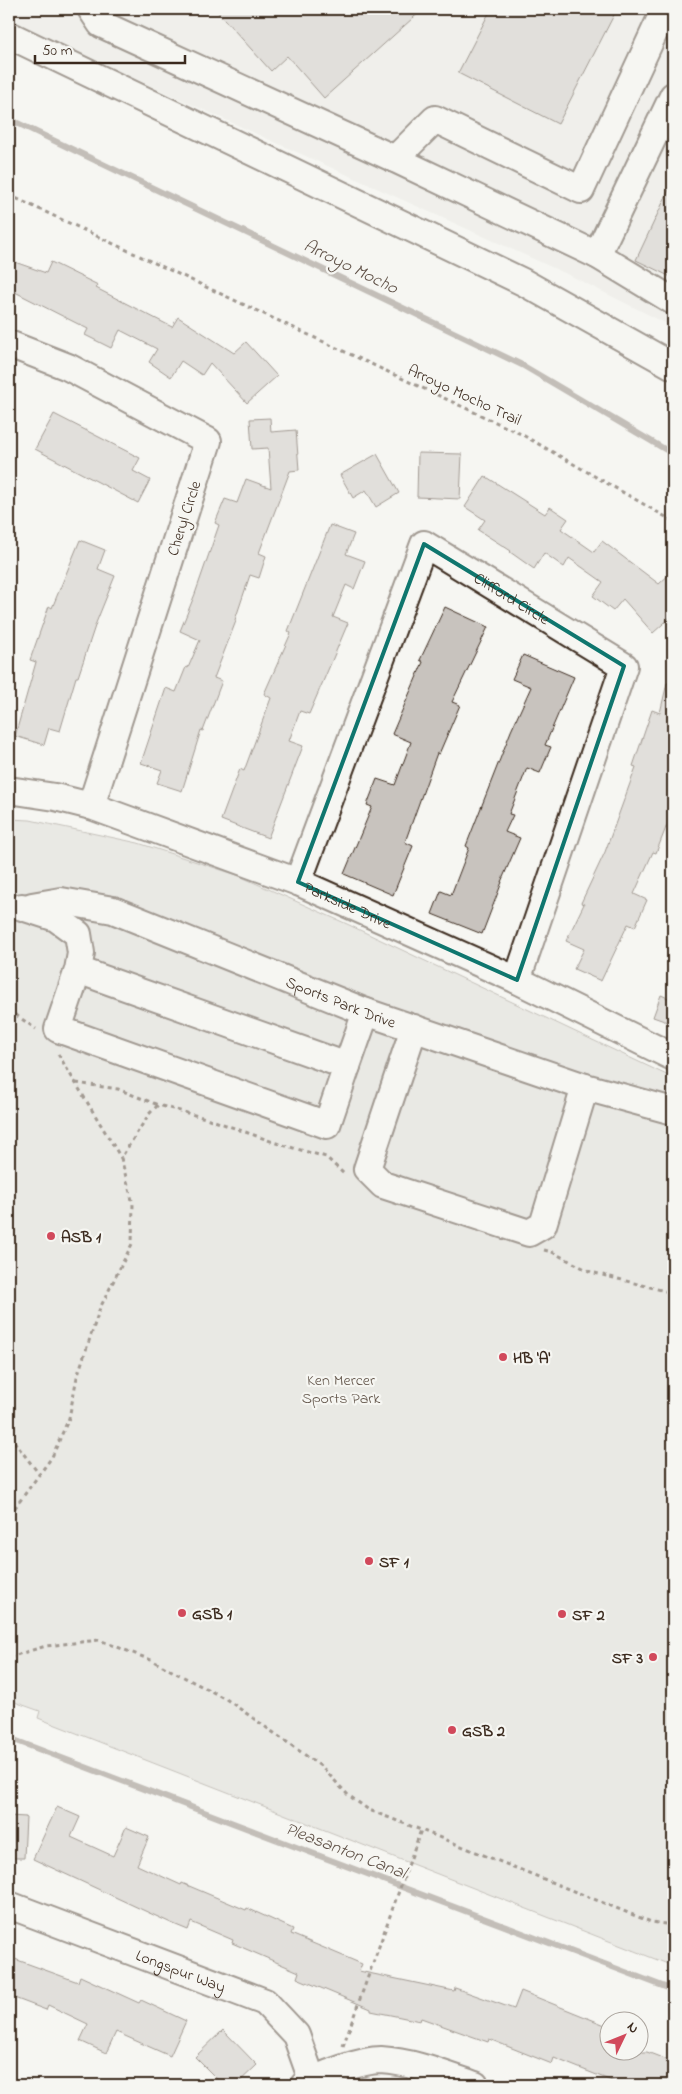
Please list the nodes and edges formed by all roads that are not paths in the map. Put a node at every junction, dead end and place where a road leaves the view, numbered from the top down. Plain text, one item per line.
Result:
1 (91, 9) edge
2 (665, 9) edge
3 (9, 35) edge
4 (673, 96) edge
5 (395, 159) junction
6 (597, 256) junction
7 (673, 301) edge
8 (9, 344) edge
9 (673, 366) edge
10 (9, 790) edge
11 (91, 806) junction
12 (298, 882) junction
13 (15, 907) edge
14 (78, 970) junction
15 (517, 980) junction
16 (366, 1012) junction
17 (414, 1028) junction
18 (673, 1057) edge
19 (348, 1066) junction
20 (585, 1087) junction
21 (673, 1111) edge
22 (9, 1905) edge
23 (308, 2083) edge
24 (475, 2085) edge

1 - 5 street
2 - 5 street
3 - 9 street
4 - 6 street
5 - 6 street
6 - 7 street
8 - 11 street, Cheryl Circle
10 - 11 street, Parkside Drive
11 - 12 street, Parkside Drive
12 - 15 street, Parkside Drive
12 - 15 street, Clifford Circle
13 - 14 street
13 - 16 street, Sports Park Drive
14 - 19 street
14 - 19 street
15 - 18 street, Parkside Drive
16 - 17 street, Sports Park Drive
16 - 19 street
17 - 20 street, Sports Park Drive
17 - 20 street
20 - 21 street, Sports Park Drive
22 - 23 street, Longspur Way
23 - 24 street

